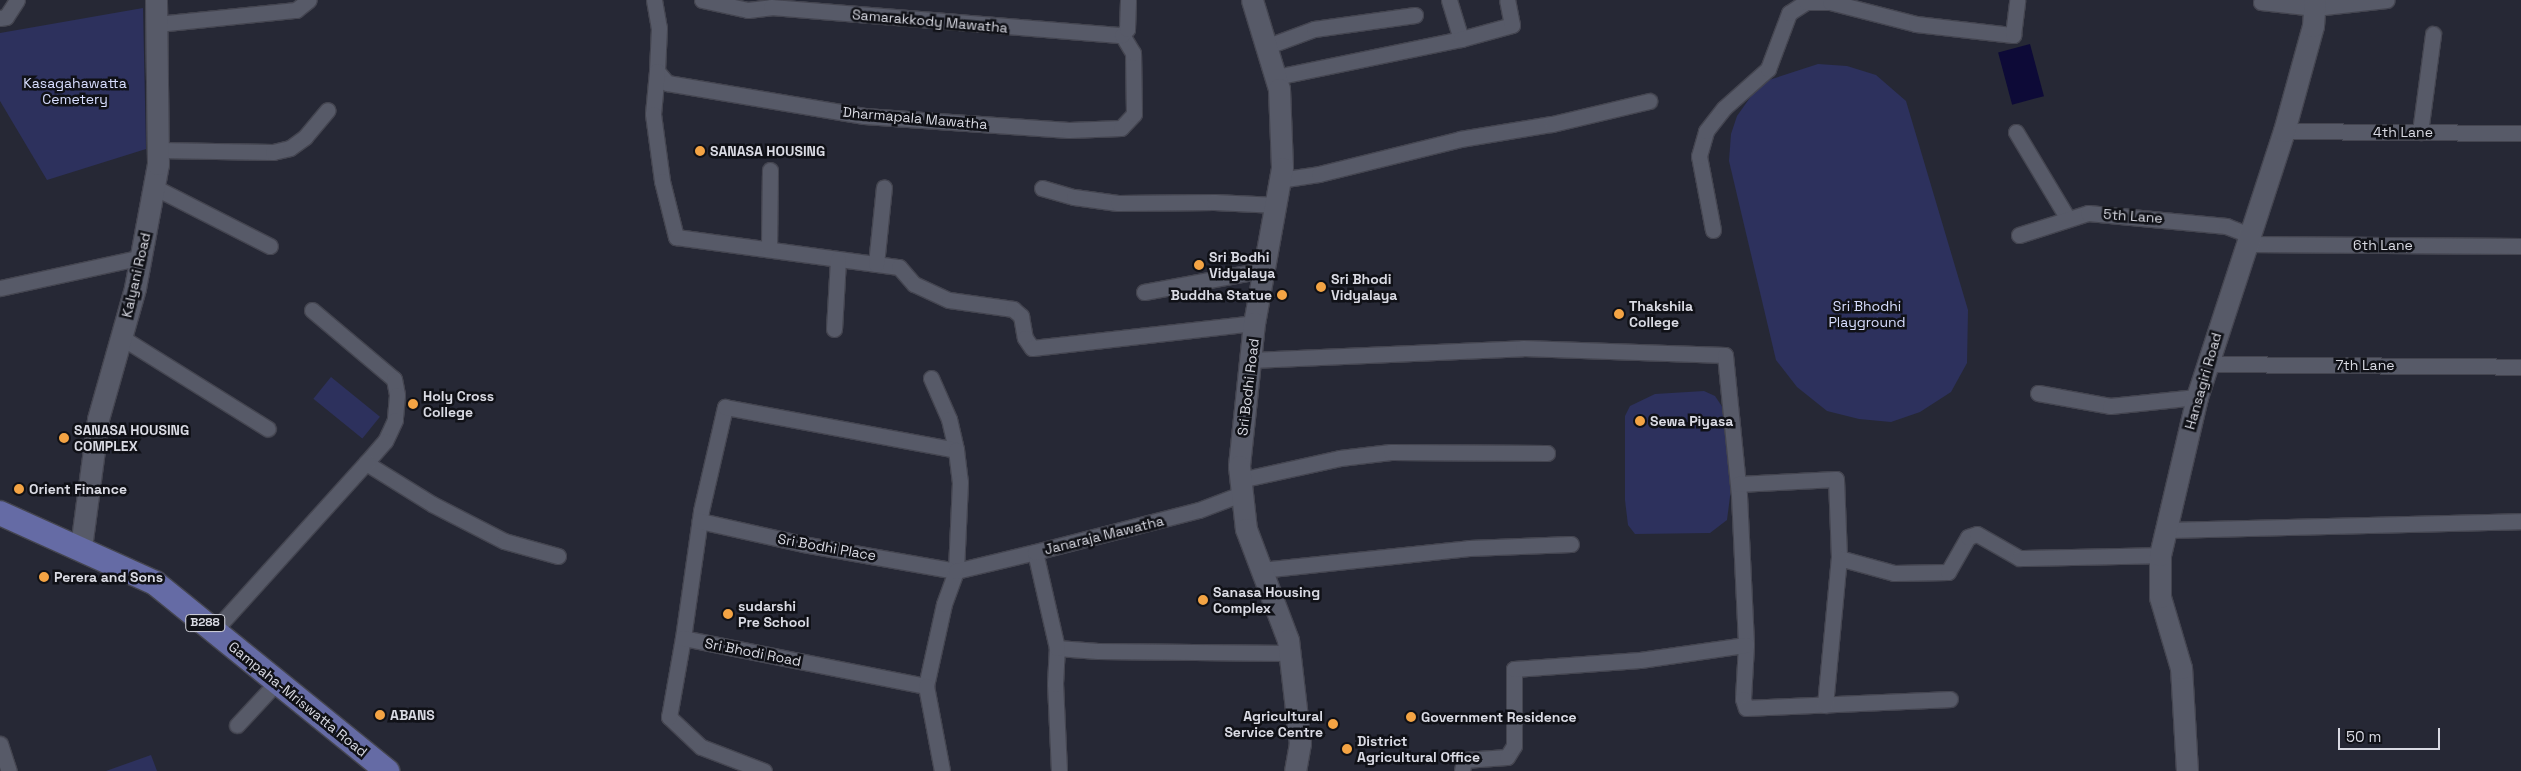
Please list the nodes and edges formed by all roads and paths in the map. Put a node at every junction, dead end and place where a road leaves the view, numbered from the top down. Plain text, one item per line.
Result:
1 (17, 0) edge
2 (156, 0) edge
3 (309, 0) edge
4 (654, 0) edge
5 (702, 0) edge
6 (1128, 0) edge
7 (1449, 0) edge
8 (1507, 0) edge
9 (2017, 0) edge
10 (2387, 0) edge
11 (1249, 1) edge
12 (2261, 2) dead end
13 (2315, 4) edge
14 (750, 5) edge
15 (1415, 15) dead end
16 (0, 18) edge
17 (157, 24) junction
18 (2433, 34) dead end
19 (1122, 35) junction
20 (1461, 39) junction
21 (1268, 46) junction
22 (657, 72) junction
23 (1276, 77) junction
24 (1649, 101) dead end
25 (328, 110) dead end
26 (2284, 131) junction
27 (2016, 132) dead end
28 (2420, 132) junction
29 (2521, 133) edge
30 (158, 150) junction
31 (770, 170) dead end
32 (1279, 180) junction
33 (154, 187) junction
34 (884, 187) dead end
35 (1042, 188) dead end
36 (1278, 206) junction
37 (2068, 219) junction
38 (1714, 230) dead end
39 (2019, 235) dead end
40 (2247, 239) junction
41 (270, 246) dead end
42 (2521, 246) edge
43 (770, 249) junction
44 (142, 257) junction
45 (838, 259) junction
46 (876, 264) junction
47 (1264, 270) junction
48 (0, 288) edge
49 (1144, 292) dead end
50 (312, 310) dead end
51 (1254, 323) junction
52 (834, 329) dead end
53 (121, 337) junction
54 (1251, 360) junction
55 (2208, 364) junction
56 (2521, 367) edge
57 (931, 378) dead end
58 (2038, 392) dead end
59 (2197, 396) junction
60 (268, 429) dead end
61 (956, 450) junction
62 (1547, 453) dead end
63 (366, 463) junction
64 (1738, 484) junction
65 (1240, 487) junction
66 (0, 512) edge
67 (700, 521) junction
68 (2521, 521) edge
69 (2164, 530) junction
70 (1571, 544) dead end
71 (81, 547) junction
72 (1034, 552) junction
73 (2160, 554) junction
74 (558, 556) dead end
75 (1839, 558) junction
76 (1261, 570) junction
77 (956, 571) junction
78 (214, 631) junction
79 (683, 638) junction
80 (1746, 645) junction
81 (1057, 648) junction
82 (1290, 653) junction
83 (276, 683) junction
84 (926, 686) junction
85 (1950, 699) dead end
86 (1825, 704) junction
87 (237, 724) dead end
88 (0, 744) edge
89 (9, 771) edge
90 (387, 771) edge
91 (764, 771) edge
92 (942, 771) edge
93 (1059, 771) edge
94 (1295, 771) edge
95 (1462, 771) edge
96 (2187, 771) edge

1 - 16 street
2 - 17 street, Kalyani Road
3 - 17 street
4 - 22 street
5 - 14 street, Samarakkody Mawatha
6 - 19 street
7 - 20 street
8 - 20 street
9 - 38 street
10 - 13 street
11 - 21 street, Sri Bodhi Road
12 - 13 street
13 - 26 street, Hansagiri Road
14 - 19 street, Samarakkody Mawatha
15 - 21 street
17 - 30 street, Kalyani Road
18 - 28 street
19 - 22 street, Dharmapala Mawatha
20 - 23 street
21 - 23 street, Sri Bodhi Road
22 - 43 street
23 - 32 street, Sri Bodhi Road
24 - 32 street
25 - 30 street
26 - 28 street, 4th Lane
26 - 40 street, Hansagiri Road
27 - 37 street
28 - 29 street, 4th Lane
30 - 33 street, Kalyani Road
31 - 43 street
32 - 36 street, Sri Bodhi Road
33 - 41 street
33 - 44 street, Kalyani Road
34 - 46 street
35 - 36 street
36 - 47 street, Sri Bodhi Road
37 - 39 street, 5th Lane
37 - 40 street, 5th Lane
40 - 42 street, 6th Lane
40 - 55 street, Hansagiri Road
43 - 45 street
44 - 48 street
44 - 53 street, Kalyani Road
45 - 46 street
45 - 52 street
46 - 51 street
47 - 49 street
47 - 51 street, Sri Bodhi Road
50 - 63 street
51 - 54 street, Sri Bodhi Road
53 - 60 street
53 - 71 street, Kalyani Road
54 - 64 street
54 - 65 street, Sri Bodhi Road
55 - 56 street, 7th Lane
55 - 59 street, Hansagiri Road
57 - 61 street
58 - 59 street
59 - 69 street, Hansagiri Road
61 - 67 street
61 - 77 street
62 - 65 street, Janaraja Mawatha
63 - 74 street
63 - 78 street
64 - 75 street
64 - 80 street
65 - 72 street, Janaraja Mawatha
65 - 76 street, Sri Bodhi Road
66 - 71 main road, Gampaha-Mriswatta Road / B288
67 - 77 street, Sri Bodhi Place
67 - 79 street
68 - 69 street
69 - 73 street, Hansagiri Road
70 - 76 street
71 - 78 main road, Gampaha-Mriswatta Road / B288
72 - 77 street
72 - 81 street, Janaraja Mawatha
73 - 75 street
73 - 96 street, Hansagiri Road
75 - 86 street
76 - 82 street, Sri Bodhi Road
77 - 84 street
78 - 83 main road, Gampaha-Mriswatta Road / B288
79 - 84 street, Sri Bhodi Road
79 - 91 street
80 - 86 street
80 - 95 street
81 - 82 street
81 - 93 street, Janaraja Mawatha
82 - 94 street, Sri Bodhi Road
83 - 87 street
83 - 90 main road, Gampaha-Mriswatta Road / B288
84 - 92 street
85 - 86 street
88 - 89 street

